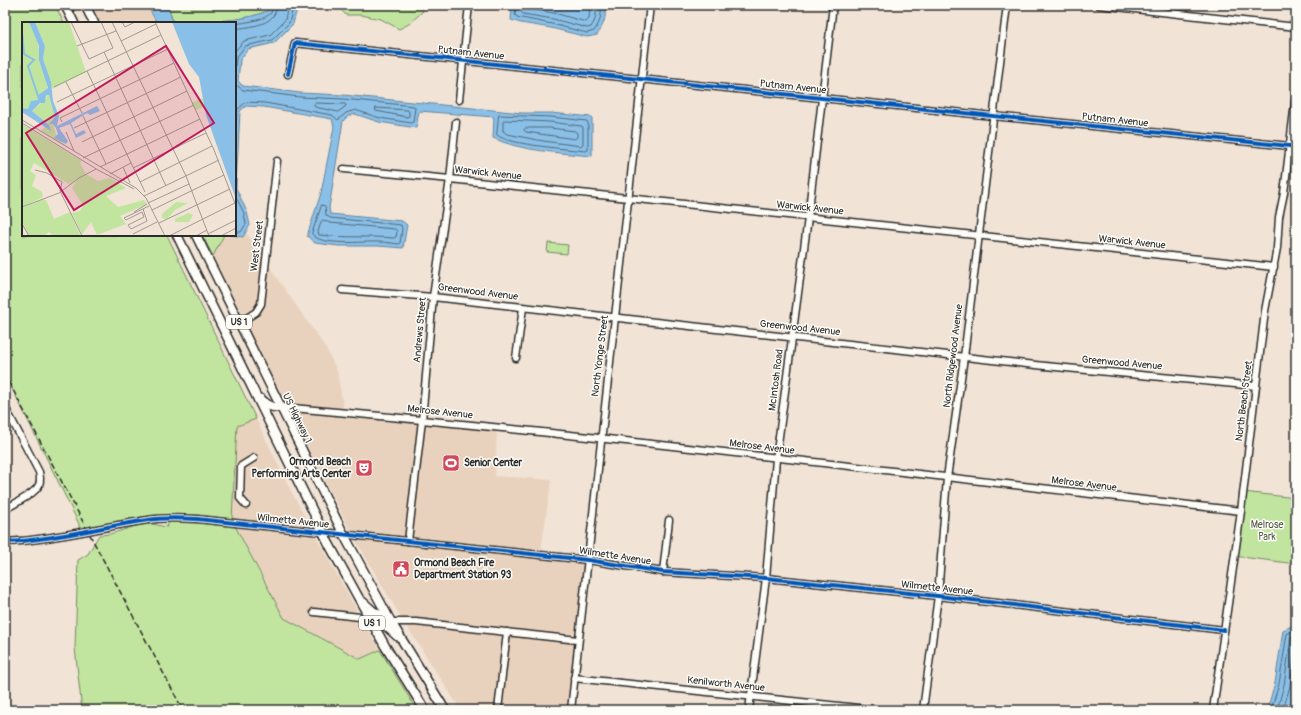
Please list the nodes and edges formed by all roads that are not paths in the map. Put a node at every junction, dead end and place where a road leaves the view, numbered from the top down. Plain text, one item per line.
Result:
1 (65, 5) edge
2 (85, 5) edge
3 (468, 5) edge
4 (650, 5) edge
5 (833, 5) edge
6 (1007, 5) edge
7 (1099, 5) edge
8 (74, 22) edge
9 (94, 22) edge
10 (1296, 27) edge
11 (464, 60) junction
12 (288, 74) dead end
13 (641, 79) junction
14 (1296, 94) edge
15 (822, 98) junction
16 (459, 100) dead end
17 (993, 116) junction
18 (456, 122) dead end
19 (1290, 146) junction
20 (277, 160) dead end
21 (344, 169) dead end
22 (450, 178) junction
23 (628, 198) junction
24 (808, 218) junction
25 (177, 236) edge
26 (196, 236) edge
27 (978, 236) junction
28 (1274, 267) junction
29 (342, 290) dead end
30 (433, 297) junction
31 (523, 308) junction
32 (614, 318) junction
33 (239, 323) junction
34 (792, 338) junction
35 (964, 357) junction
36 (516, 358) dead end
37 (1256, 386) junction
38 (255, 394) junction
39 (5, 407) edge
40 (281, 408) junction
41 (422, 420) junction
42 (601, 438) junction
43 (254, 458) dead end
44 (776, 459) junction
45 (947, 478) junction
46 (246, 505) dead end
47 (5, 509) edge
48 (1241, 512) junction
49 (669, 520) dead end
50 (323, 532) junction
51 (344, 535) junction
52 (408, 541) junction
53 (5, 542) edge
54 (588, 560) junction
55 (663, 572) junction
56 (766, 578) junction
57 (938, 596) junction
58 (358, 597) junction
59 (314, 612) dead end
60 (369, 618) junction
61 (391, 622) junction
62 (1224, 630) junction
63 (507, 632) junction
64 (402, 640) junction
65 (578, 640) junction
66 (574, 678) junction
67 (751, 697) junction
68 (425, 709) edge
69 (445, 710) edge
70 (498, 710) edge
71 (571, 710) edge
72 (749, 710) edge
73 (877, 710) edge
74 (923, 710) edge
75 (1213, 710) edge

1 - 8 main road
2 - 9 main road
3 - 11 street
4 - 13 street, North Yonge Street
5 - 15 street, McIntosh Road
6 - 17 street, North Ridgewood Avenue
7 - 10 street
11 - 12 street, Putnam Avenue
11 - 13 street, Putnam Avenue
11 - 16 street
13 - 15 street, Putnam Avenue
13 - 23 street, North Yonge Street
14 - 19 street, North Beach Street
15 - 17 street, Putnam Avenue
15 - 24 street, McIntosh Road
17 - 19 street, Putnam Avenue
17 - 27 street, North Ridgewood Avenue
18 - 22 street, Andrews Street
19 - 28 street, North Beach Street
20 - 33 street, West Street
21 - 22 street, Warwick Avenue
22 - 23 street, Warwick Avenue
22 - 30 street, Andrews Street
23 - 24 street, Warwick Avenue
23 - 32 street, North Yonge Street
24 - 27 street, Warwick Avenue
24 - 34 street, McIntosh Road
25 - 38 main road, US 1
26 - 33 main road, US Highway 1 / US 1
27 - 28 street, Warwick Avenue
27 - 35 street, North Ridgewood Avenue
28 - 37 street, North Beach Street
29 - 30 street, Greenwood Avenue
30 - 31 street, Greenwood Avenue
30 - 41 street, Andrews Street
31 - 32 street, Greenwood Avenue
31 - 36 street
32 - 34 street, Greenwood Avenue
32 - 42 street, North Yonge Street
33 - 40 main road, US Highway 1 / US 1
34 - 35 street, Greenwood Avenue
34 - 44 street, McIntosh Road
35 - 37 street, Greenwood Avenue
35 - 45 street, North Ridgewood Avenue
37 - 48 street, North Beach Street
38 - 40 main road
38 - 50 main road, US 1
39 - 47 street
40 - 41 street, Melrose Avenue
40 - 51 main road, US Highway 1 / US 1
41 - 42 street, Melrose Avenue
41 - 52 street, Andrews Street
42 - 44 street, Melrose Avenue
42 - 54 street, North Yonge Street
43 - 46 street
44 - 45 street, Melrose Avenue
44 - 56 street, McIntosh Road
45 - 48 street, Melrose Avenue
45 - 57 street, North Ridgewood Avenue
48 - 62 street, North Beach Street
49 - 55 street
50 - 51 street, Wilmette Avenue
50 - 53 street, Wilmette Avenue
50 - 58 main road, US 1
51 - 52 street, Wilmette Avenue
51 - 61 main road, US Highway 1 / US 1
52 - 54 street, Wilmette Avenue
54 - 55 street, Wilmette Avenue
54 - 65 street, North Yonge Street
55 - 56 street, Wilmette Avenue
56 - 57 street, Wilmette Avenue
56 - 67 street, McIntosh Road
57 - 62 street, Wilmette Avenue
57 - 74 street, North Ridgewood Avenue
58 - 60 main road, US 1
58 - 61 main road
59 - 60 street
60 - 64 main road
60 - 68 main road, US 1
61 - 63 street
61 - 64 main road, US Highway 1 / US 1
62 - 75 street, North Beach Street
63 - 65 street
63 - 70 street
64 - 69 main road, US Highway 1 / US 1
65 - 66 street, North Yonge Street
66 - 67 street, Kenilworth Avenue
66 - 71 street, North Yonge Street
67 - 72 street, McIntosh Road
67 - 73 street, Kenilworth Avenue

